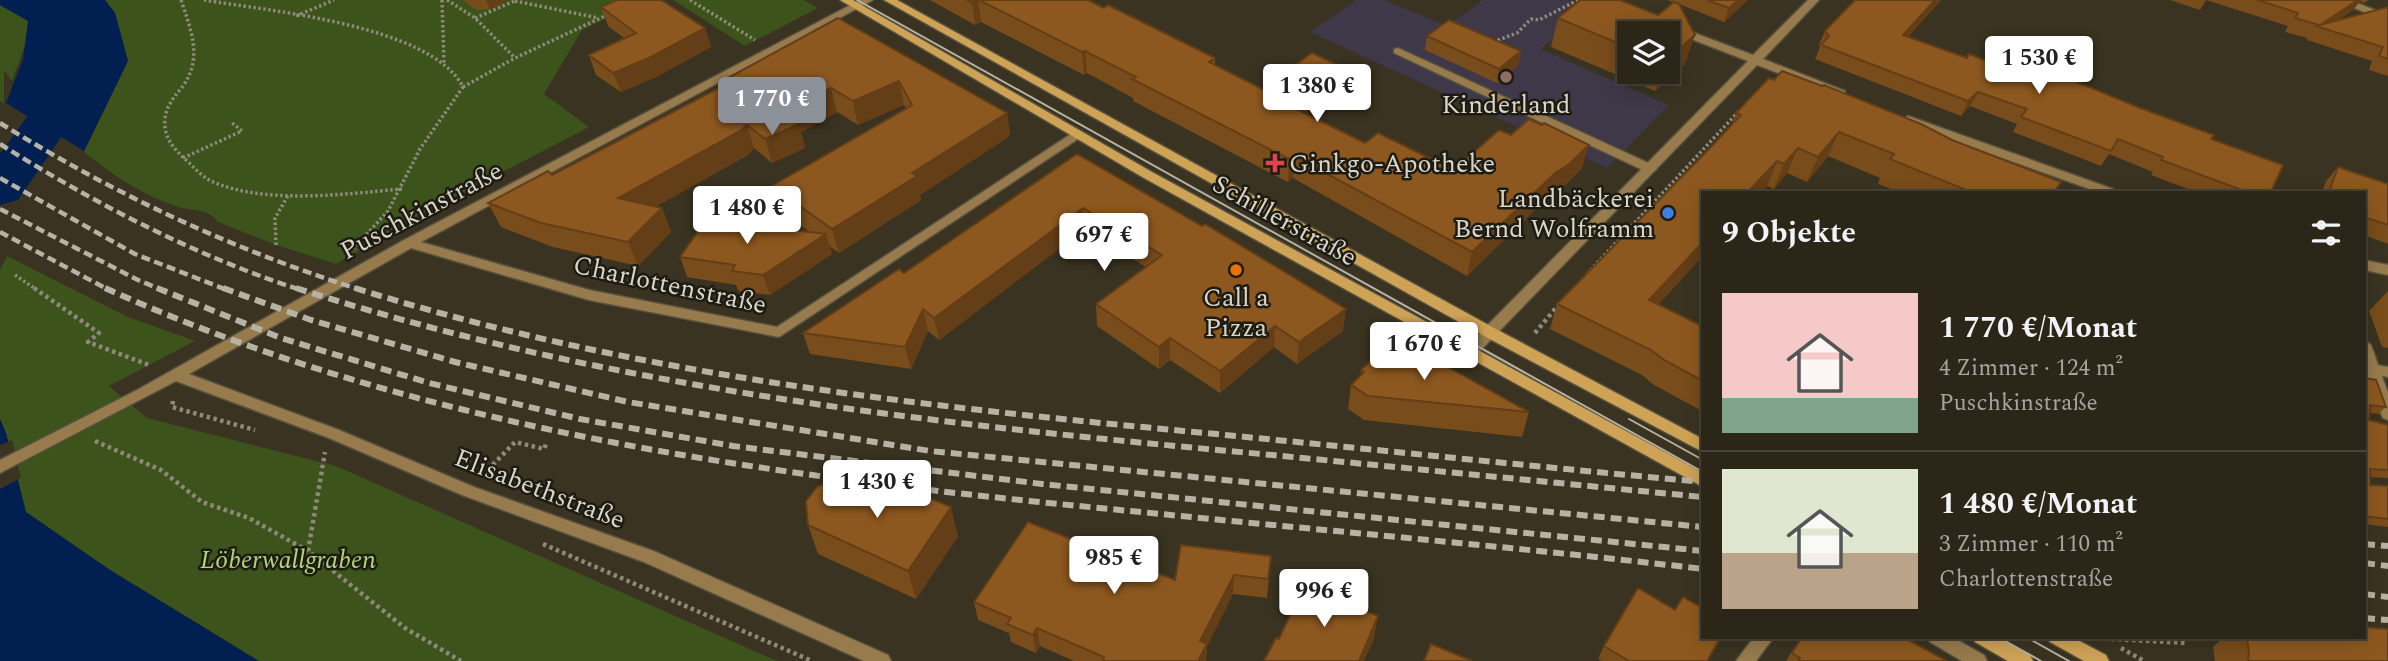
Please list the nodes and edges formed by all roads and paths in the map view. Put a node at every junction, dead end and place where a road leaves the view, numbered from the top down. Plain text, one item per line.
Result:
1 (181, 0) edge
2 (204, 0) edge
3 (313, 0) edge
4 (334, 0) edge
5 (442, 0) edge
6 (447, 0) edge
7 (516, 0) edge
8 (690, 0) edge
9 (889, 0) edge
10 (1576, 0) edge
11 (1814, 0) edge
12 (2340, 0) edge
13 (856, 2) edge
14 (1588, 6) edge
15 (312, 8) junction
16 (618, 9) edge
17 (294, 17) junction
18 (475, 18) junction
19 (599, 18) junction
20 (2388, 19) edge
21 (1680, 31) edge
22 (1492, 43) edge
23 (773, 51) junction
24 (1398, 51) dead end
25 (514, 58) junction
26 (1755, 60) junction
27 (444, 64) junction
28 (463, 87) junction
29 (1855, 99) edge
30 (1741, 108) edge
31 (1894, 114) edge
32 (231, 122) dead end
33 (1078, 135) junction
34 (183, 158) junction
35 (1651, 169) junction
36 (402, 189) junction
37 (2106, 191) edge
38 (289, 194) junction
39 (408, 243) junction
40 (276, 245) dead end
41 (2366, 266) edge
42 (362, 269) junction
43 (2388, 271) edge
44 (15, 275) dead end
45 (1581, 281) edge
46 (1562, 301) edge
47 (1489, 332) junction
48 (1539, 337) dead end
49 (1471, 351) junction
50 (2366, 351) edge
51 (2372, 369) junction
52 (2388, 372) edge
53 (175, 374) junction
54 (2384, 420) edge
55 (72, 431) junction
56 (547, 442) dead end
57 (1701, 445) edge
58 (325, 450) dead end
59 (0, 467) edge
60 (1701, 480) edge
61 (468, 491) junction
62 (308, 551) junction
63 (1763, 639) edge
64 (1940, 639) edge
65 (1985, 639) edge
66 (2060, 639) edge
67 (2120, 639) edge
68 (2184, 639) edge
69 (461, 661) edge
70 (881, 661) edge
71 (1745, 661) edge
72 (1978, 661) edge
73 (2024, 661) edge
74 (2100, 661) edge

1 - 34 path
2 - 17 path
3 - 15 path
4 - 15 path
5 - 27 path
6 - 18 path
7 - 18 path
7 - 19 path
8 - 23 path
9 - 47 main road, Schillerstraße
10 - 14 path
10 - 22 path
11 - 26 street
12 - 20 street
13 - 23 street, Puschkinstraße
13 - 33 main road, Schillerstraße
15 - 17 path
16 - 19 path
17 - 27 path
18 - 25 path
19 - 25 path
21 - 26 street
23 - 39 street, Puschkinstraße
24 - 35 street
25 - 28 path
26 - 29 street
26 - 35 street
27 - 28 path
28 - 36 path
30 - 45 path
31 - 37 street
32 - 34 path
33 - 39 street, Charlottenstraße
33 - 49 main road, Schillerstraße
34 - 38 path
35 - 47 street
36 - 38 path
36 - 42 path
38 - 40 path
39 - 42 street, Puschkinstraße
41 - 43 street
42 - 53 street, Puschkinstraße
44 - 53 path
46 - 48 path
47 - 49 street
47 - 57 main road, Schillerstraße
49 - 60 main road, Schillerstraße
50 - 51 street
51 - 52 street
51 - 54 street
53 - 55 street, Puschkinstraße
53 - 61 street, Elisabethstraße
55 - 59 street, Puschkinstraße
55 - 62 path
56 - 61 path
58 - 62 path
61 - 70 street, Elisabethstraße
62 - 69 path
63 - 71 street
64 - 72 street
65 - 73 main road
66 - 74 main road
67 - 68 path

